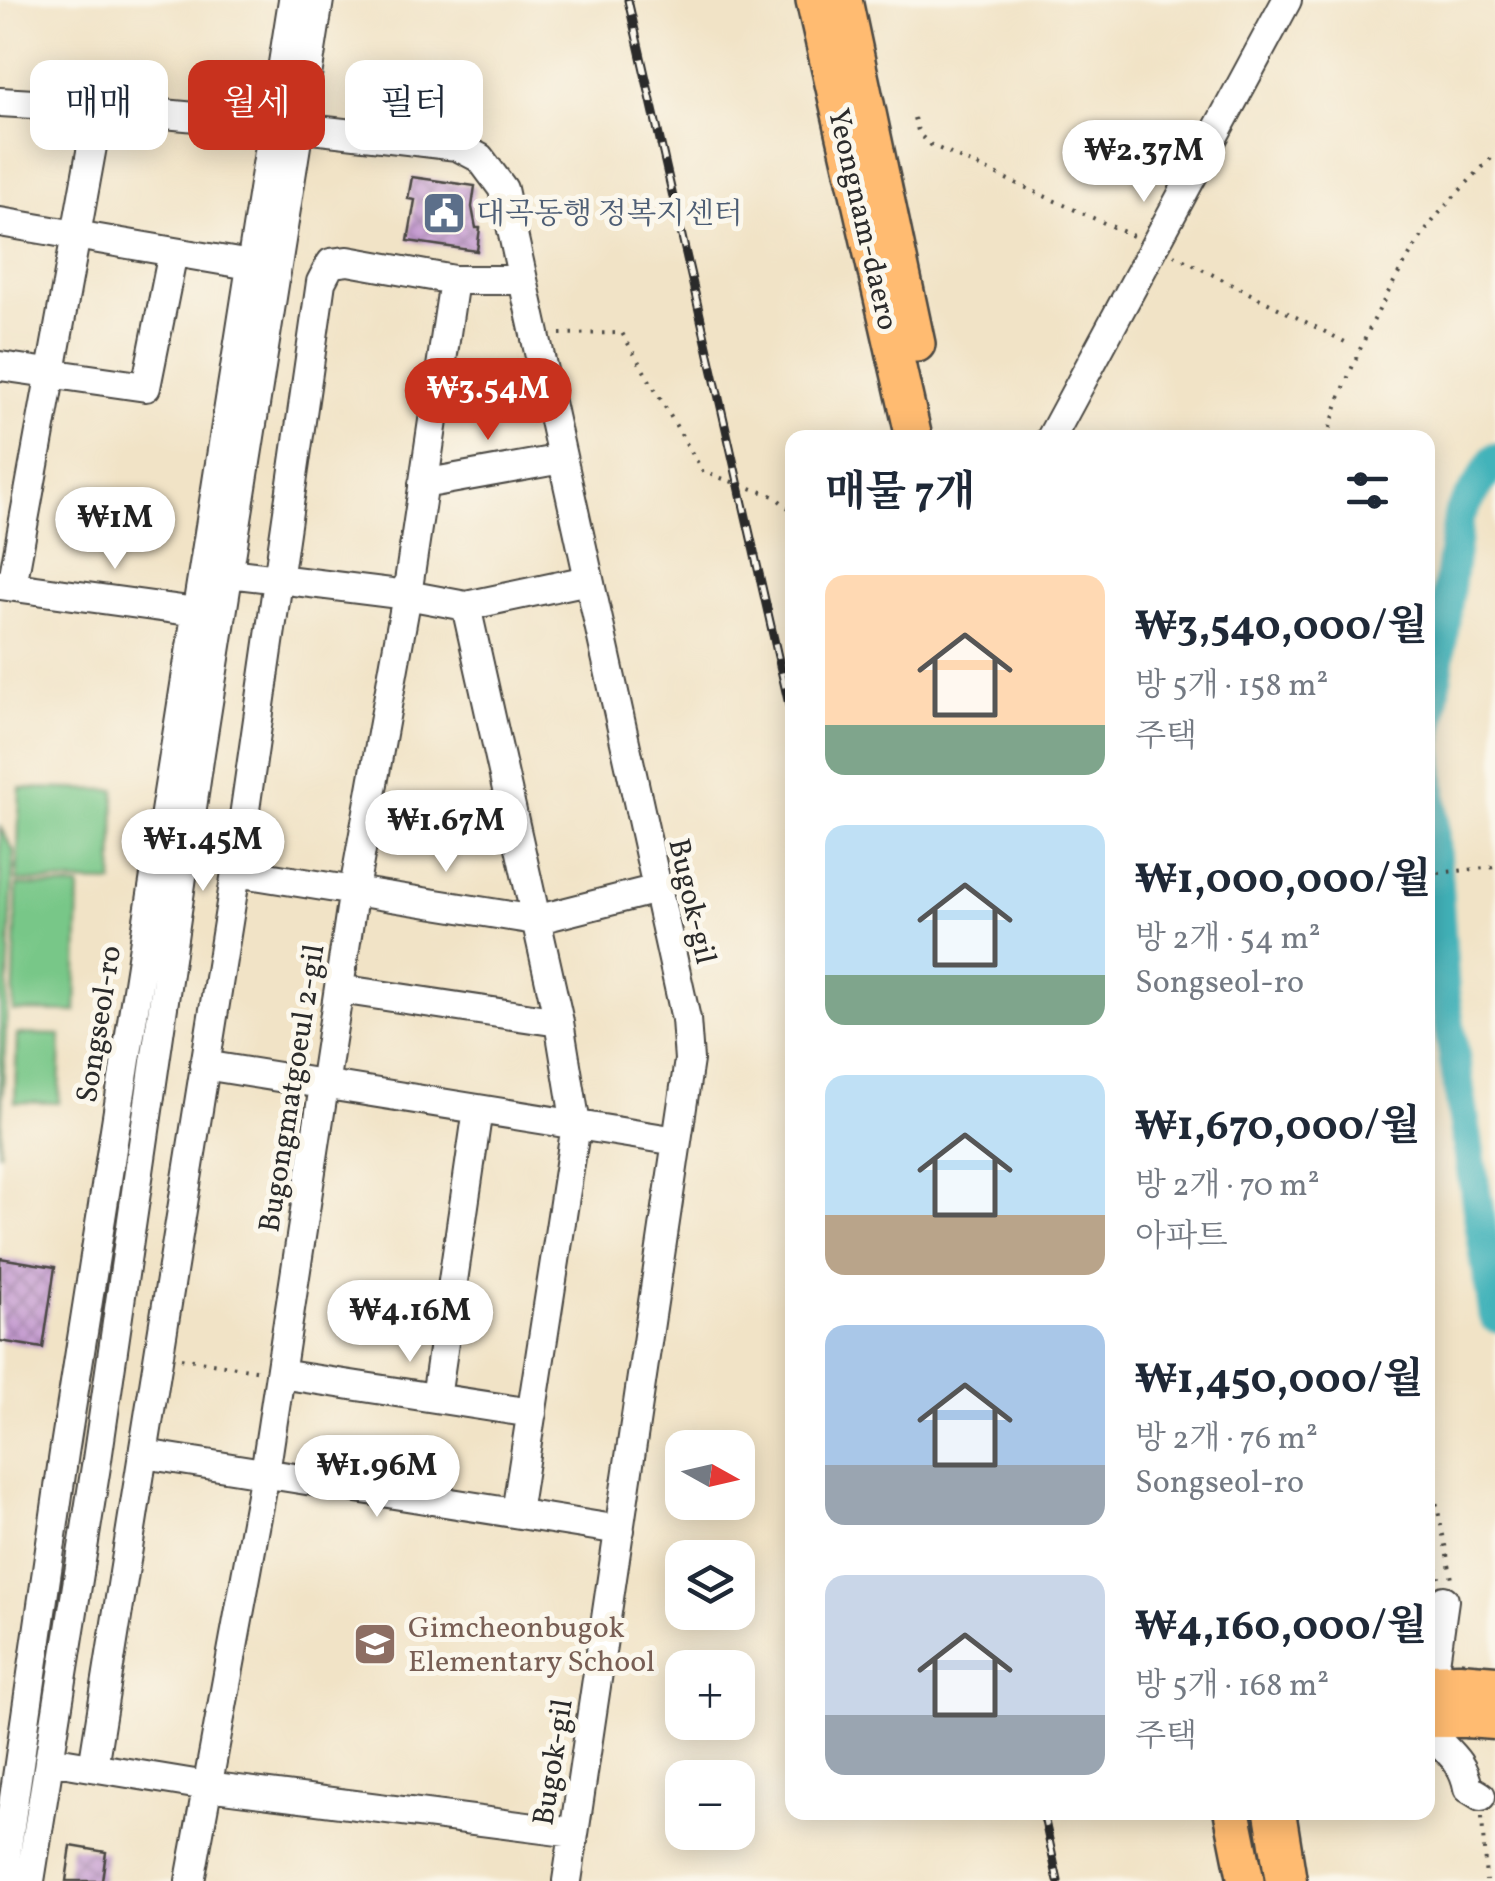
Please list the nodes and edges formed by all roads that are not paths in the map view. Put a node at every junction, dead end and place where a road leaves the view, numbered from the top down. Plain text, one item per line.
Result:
1 (293, 0) edge
2 (319, 0) edge
3 (814, 0) edge
4 (844, 0) edge
5 (1287, 0) edge
6 (290, 60) edge
7 (304, 60) edge
8 (0, 102) edge
9 (30, 104) edge
10 (325, 130) edge
11 (91, 150) edge
12 (280, 150) edge
13 (284, 150) edge
14 (0, 222) edge
15 (76, 234) junction
16 (173, 252) junction
17 (250, 265) junction
18 (454, 280) junction
19 (523, 280) junction
20 (0, 366) edge
21 (51, 375) junction
22 (912, 430) edge
23 (936, 430) edge
24 (1055, 430) edge
25 (562, 459) junction
26 (424, 484) junction
27 (229, 574) junction
28 (588, 580) junction
29 (278, 581) junction
30 (6, 586) edge
31 (406, 595) junction
32 (466, 606) junction
33 (209, 614) junction
34 (236, 872) junction
35 (354, 889) junction
36 (658, 889) junction
37 (535, 920) junction
38 (339, 988) junction
39 (558, 1022) junction
40 (204, 1066) junction
41 (323, 1085) junction
42 (478, 1110) junction
43 (576, 1125) junction
44 (677, 1141) junction
45 (280, 1374) junction
46 (436, 1398) junction
47 (532, 1413) junction
48 (144, 1454) junction
49 (266, 1473) junction
50 (516, 1513) junction
51 (620, 1530) junction
52 (1436, 1606) edge
53 (1457, 1699) edge
54 (1435, 1737) edge
55 (11, 1744) edge
56 (50, 1760) junction
57 (93, 1767) junction
58 (207, 1786) junction
59 (1481, 1796) dead end
60 (1234, 1820) edge
61 (1261, 1820) edge
62 (1276, 1820) edge
63 (574, 1833) junction
64 (2, 1881) edge
65 (30, 1881) edge
66 (190, 1881) edge
67 (567, 1881) edge
68 (1246, 1881) edge
69 (1275, 1881) edge
70 (1286, 1881) edge

1 - 6 street, Songseol-ro
2 - 7 street, Songseol-ro
3 - 22 main road, Yeongnam-daero
4 - 23 main road, Yeongnam-daero
5 - 24 street
8 - 9 street, Bugok-gil
10 - 19 street, Bugok-gil
11 - 15 street
12 - 17 street, Songseol-ro
13 - 27 street, Songseol-ro
14 - 15 street
15 - 16 street
15 - 21 street
16 - 17 street
16 - 21 street
17 - 33 street, Songseol-ro
18 - 19 street
18 - 26 street, Bugongmatgoeul 2-gil
18 - 29 street
19 - 25 street, Bugok-gil
20 - 21 street
21 - 30 street
25 - 26 street
25 - 28 street, Bugok-gil
26 - 31 street, Bugongmatgoeul 2-gil
27 - 29 street
27 - 33 street, Songseol-ro
28 - 32 street
28 - 36 street, Bugok-gil
29 - 31 street
29 - 34 street
30 - 33 street
31 - 32 street
31 - 35 street, Bugongmatgoeul 2-gil
32 - 37 street
33 - 55 street, Songseol-ro
33 - 56 street, Songseol-ro
34 - 35 street
34 - 40 street
35 - 37 street
35 - 38 street, Bugongmatgoeul 2-gil
36 - 37 street
36 - 44 street, Bugok-gil
37 - 39 street
38 - 39 street
38 - 41 street, Bugongmatgoeul 2-gil
39 - 43 street
40 - 41 street
40 - 48 street
41 - 42 street
41 - 45 street, Bugongmatgoeul 2-gil
42 - 43 street
42 - 46 street
43 - 44 street
43 - 47 street
44 - 51 street, Bugok-gil
45 - 46 street
45 - 49 street, Bugongmatgoeul 2-gil
46 - 47 street
47 - 50 street
48 - 49 street
48 - 57 street
49 - 50 street
49 - 58 street, Bugongmatgoeul 2-gil
50 - 51 street
51 - 63 street, Bugok-gil
52 - 53 street
54 - 59 street
55 - 64 street, Songseol-ro
56 - 57 street
56 - 65 street, Songseol-ro
57 - 58 street
58 - 63 street
58 - 66 street, Bugongmatgoeul 2-gil
60 - 68 main road
61 - 69 main road
62 - 70 highway
63 - 67 street, Bugok-gil

